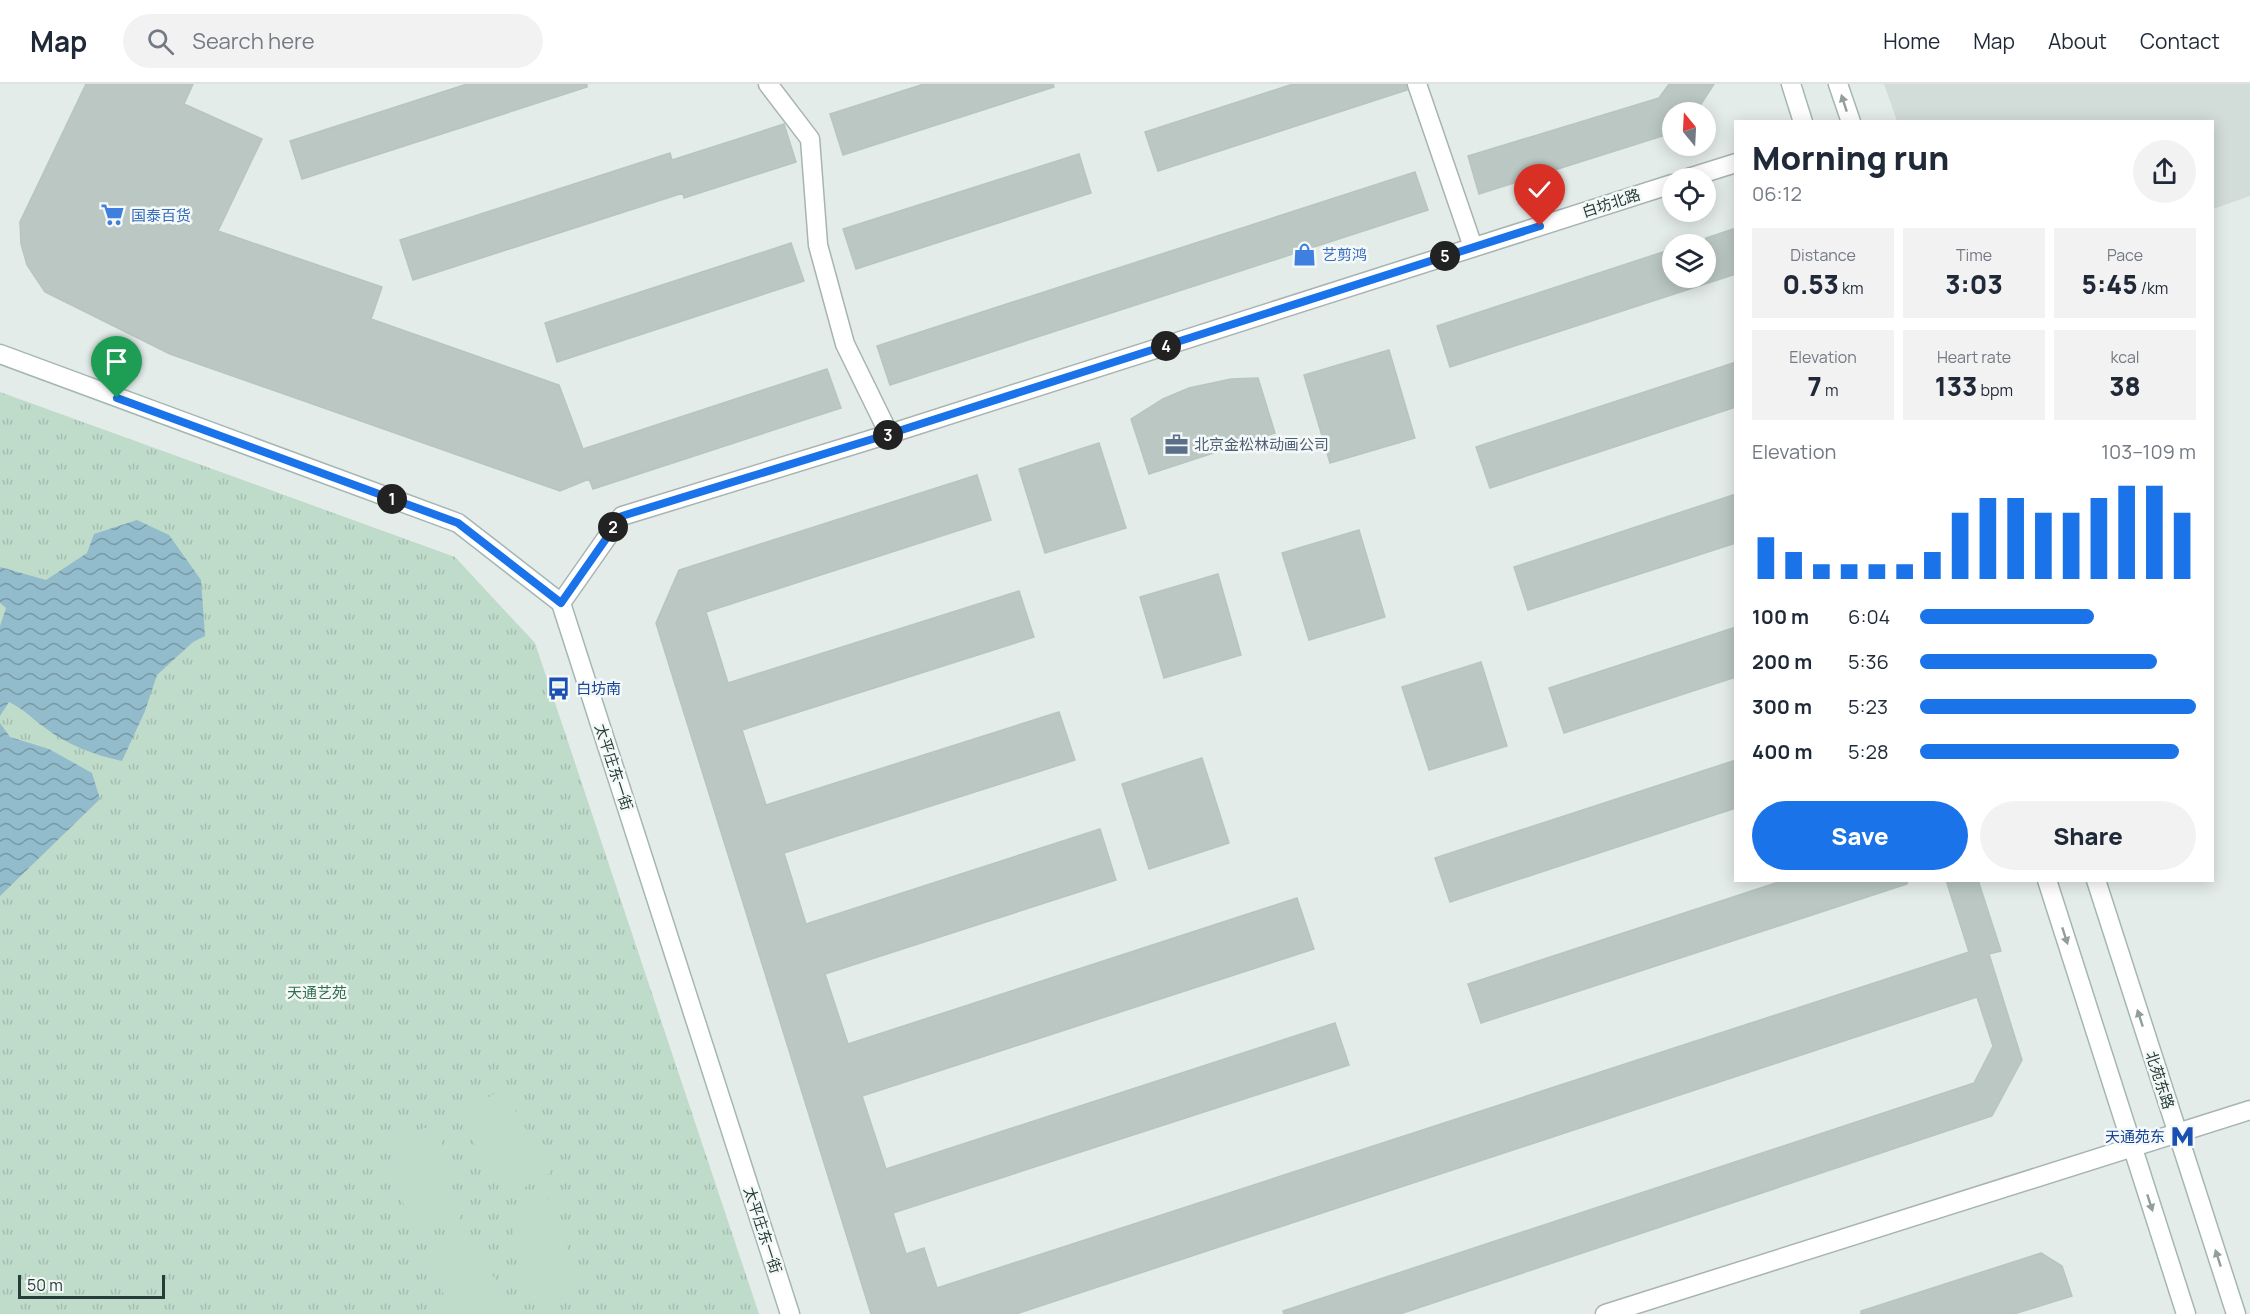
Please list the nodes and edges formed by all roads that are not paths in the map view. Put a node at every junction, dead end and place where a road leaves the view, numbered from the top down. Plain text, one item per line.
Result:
1 (768, 84) edge
2 (1417, 84) edge
3 (1791, 84) edge
4 (1838, 84) edge
5 (1802, 120) edge
6 (1850, 120) edge
7 (1734, 164) edge
8 (1716, 169) edge
9 (1662, 186) edge
10 (1473, 247) junction
11 (0, 354) edge
12 (889, 434) junction
13 (561, 603) junction
14 (2048, 882) edge
15 (2097, 882) edge
16 (2250, 1110) edge
17 (2177, 1133) junction
18 (2132, 1147) junction
19 (790, 1314) edge
20 (1605, 1314) edge
21 (2186, 1314) edge
22 (2236, 1314) edge

1 - 12 street
2 - 10 street
3 - 5 street
6 -> 4 street
7 - 8 street
9 - 10 street, 白坊北路
10 - 12 street, 白坊北路
11 - 13 street
12 - 13 street, 白坊北路
13 - 19 street, 太平庄东一街
14 -> 18 street
17 -> 15 street, 北苑东路
16 - 17 street
17 - 18 street
22 -> 17 street, 北苑东路
18 - 20 street
18 -> 21 street

